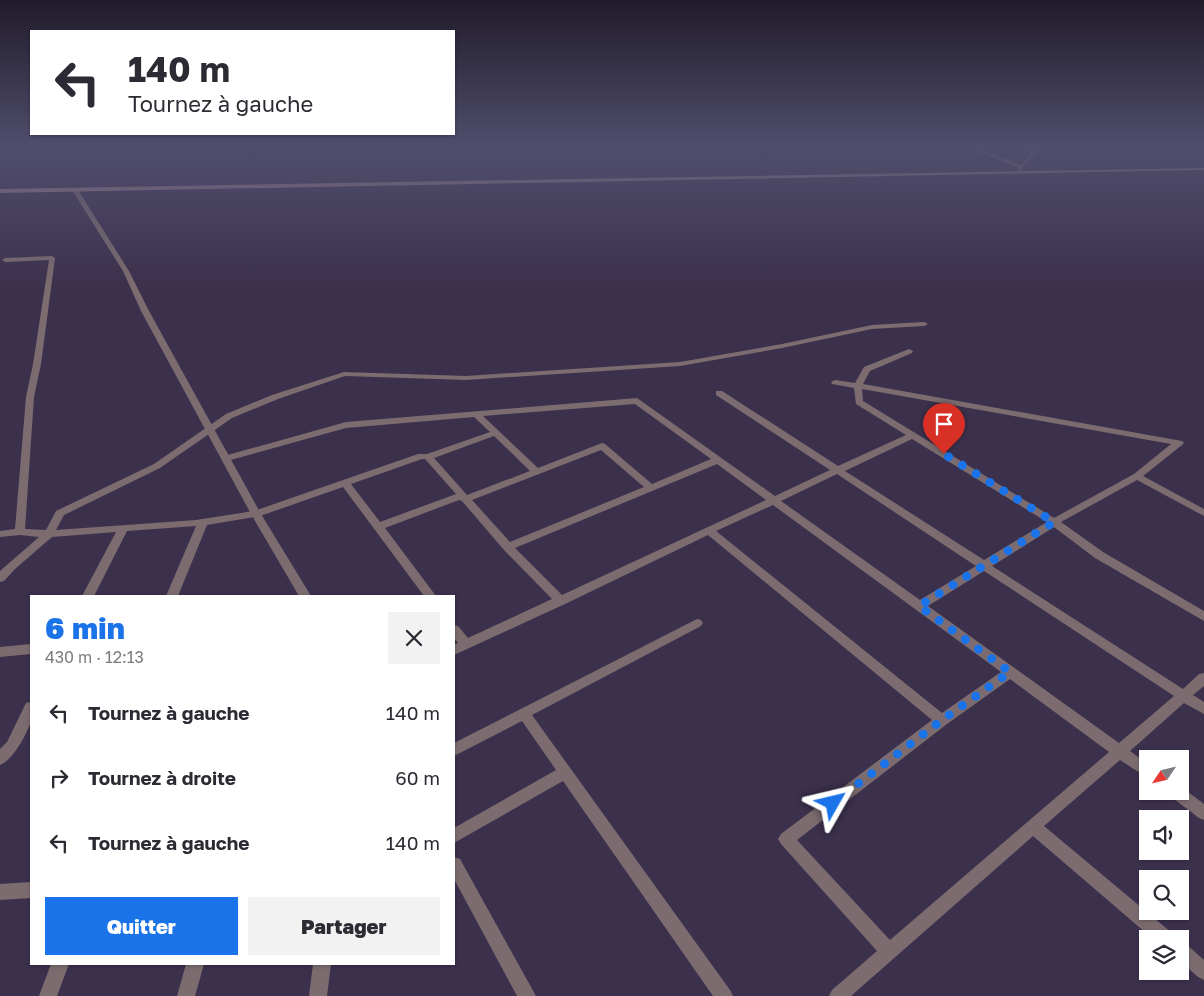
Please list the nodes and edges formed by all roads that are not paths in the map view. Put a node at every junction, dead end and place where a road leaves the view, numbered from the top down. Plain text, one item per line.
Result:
1 (78, 193) edge
2 (5, 260) dead end
3 (924, 324) dead end
4 (909, 351) dead end
5 (835, 382) dead end
6 (858, 386) junction
7 (719, 393) dead end
8 (476, 414) junction
9 (210, 428) junction
10 (495, 433) junction
11 (913, 435) junction
12 (428, 457) junction
13 (226, 458) junction
14 (718, 460) junction
15 (838, 470) junction
16 (537, 472) junction
17 (1137, 476) junction
18 (346, 483) junction
19 (651, 488) junction
20 (466, 500) junction
21 (774, 500) junction
22 (1204, 513) edge
23 (256, 514) junction
24 (203, 522) junction
25 (1054, 522) junction
26 (378, 526) junction
27 (123, 528) junction
28 (709, 531) junction
29 (20, 532) junction
30 (0, 534) edge
31 (49, 534) junction
32 (508, 547) junction
33 (985, 566) junction
34 (0, 578) edge
35 (89, 595) edge
36 (172, 595) edge
37 (304, 595) edge
38 (429, 595) edge
39 (561, 601) junction
40 (919, 606) junction
41 (1204, 617) edge
42 (697, 623) dead end
43 (455, 632) edge
44 (459, 647) edge
45 (30, 649) edge
46 (0, 652) edge
47 (1010, 672) junction
48 (1204, 678) edge
49 (1184, 696) junction
50 (30, 709) edge
51 (1204, 709) edge
52 (524, 714) junction
53 (942, 720) junction
54 (455, 749) edge
55 (1120, 752) junction
56 (0, 759) edge
57 (1139, 766) edge
58 (565, 772) junction
59 (1187, 800) edge
60 (1204, 812) edge
61 (1033, 826) junction
62 (455, 835) edge
63 (455, 866) edge
64 (30, 890) edge
65 (0, 892) edge
66 (1155, 930) edge
67 (889, 952) junction
68 (1189, 958) edge
69 (60, 965) edge
70 (195, 965) edge
71 (322, 965) edge
72 (1204, 970) edge
73 (48, 996) edge
74 (186, 996) edge
75 (318, 996) edge
76 (527, 996) edge
77 (724, 996) edge
78 (838, 996) edge

1 - 9 street
2 - 29 street
3 - 9 street
4 - 6 street
5 - 6 street
6 - 11 street
6 - 17 street
7 - 15 street
8 - 10 street
8 - 13 street
8 - 14 street
9 - 13 street
9 - 31 street
10 - 12 street
10 - 16 street
11 - 15 street
11 - 25 street
12 - 18 street
12 - 20 street
13 - 23 street
14 - 19 street
14 - 21 street
15 - 21 street
15 - 33 street
16 - 19 street
16 - 20 street
17 - 22 street
17 - 25 street
18 - 23 street
18 - 26 street
19 - 32 street
20 - 26 street
20 - 32 street
21 - 28 street
21 - 40 street
23 - 24 street
23 - 37 street
24 - 27 street
24 - 36 street
25 - 33 street
25 - 41 street
26 - 38 street
27 - 31 street
27 - 35 street
28 - 39 street
28 - 53 street
29 - 30 street
29 - 31 street
31 - 34 street
32 - 39 street
33 - 40 street
33 - 49 street
39 - 44 street
40 - 47 street
42 - 52 street
43 - 44 street
45 - 46 street
47 - 53 street
47 - 55 street
48 - 49 street
49 - 51 street
49 - 55 street
50 - 56 street
52 - 54 street
52 - 58 street
53 - 67 street
55 - 57 street
55 - 61 street
58 - 62 street
58 - 77 street
59 - 60 street
61 - 66 street
61 - 67 street
63 - 76 street
64 - 65 street
67 - 78 street
68 - 72 street
69 - 73 street
70 - 74 street
71 - 75 street

